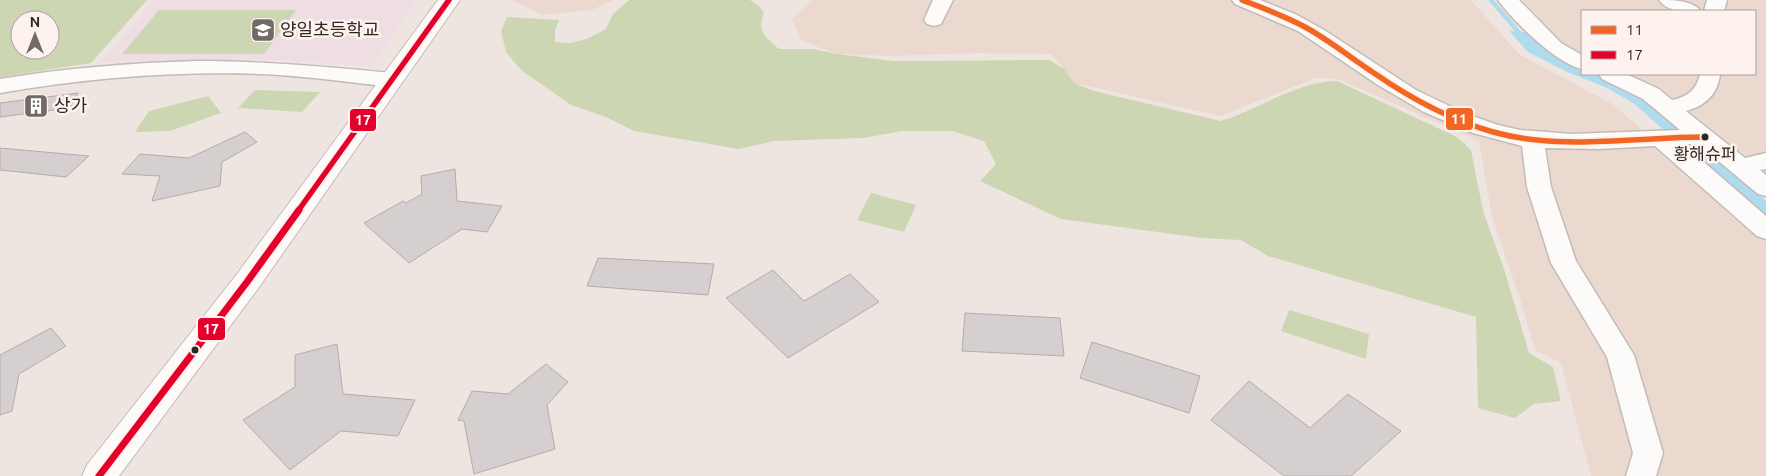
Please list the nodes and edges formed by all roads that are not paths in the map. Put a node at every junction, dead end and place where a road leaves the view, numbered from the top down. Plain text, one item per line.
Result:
1 (449, 0) edge
2 (943, 0) edge
3 (1242, 0) edge
4 (1508, 0) edge
5 (1669, 0) edge
6 (1689, 10) edge
7 (934, 20) dead end
8 (1581, 62) edge
9 (1611, 75) edge
10 (1710, 75) edge
11 (392, 80) junction
12 (0, 86) edge
13 (1668, 108) junction
14 (1702, 137) junction
15 (1666, 138) junction
16 (1533, 141) junction
17 (1766, 161) edge
18 (1740, 167) junction
19 (1766, 188) edge
20 (1766, 230) edge
21 (99, 476) edge
22 (1641, 476) edge

1 - 11 main road
2 - 7 street
3 - 16 street
4 - 8 street
5 - 6 street
9 - 13 street
10 - 13 street
11 - 12 street
11 - 21 main road
13 - 14 street
14 - 15 street
14 - 18 street
15 - 16 street
15 - 20 street
16 - 22 street
17 - 18 street
18 - 19 street

